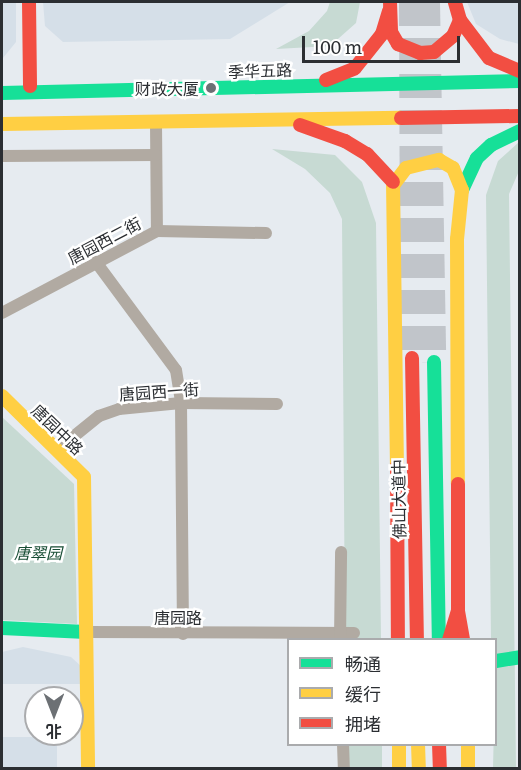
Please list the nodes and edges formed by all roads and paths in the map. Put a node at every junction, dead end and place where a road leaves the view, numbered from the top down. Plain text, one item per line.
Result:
1 (29, 2) edge
2 (455, 2) edge
3 (389, 6) edge
4 (460, 20) junction
5 (519, 71) edge
6 (519, 81) edge
7 (2, 83) edge
8 (310, 85) junction
9 (30, 86) junction
10 (73, 92) junction
11 (2, 93) edge
12 (519, 116) edge
13 (286, 121) junction
14 (156, 123) junction
15 (2, 124) edge
16 (519, 131) edge
17 (156, 154) junction
18 (2, 156) edge
19 (393, 183) junction
20 (462, 190) junction
21 (157, 231) junction
22 (266, 233) dead end
23 (96, 262) junction
24 (2, 314) edge
25 (412, 358) tunnel mouth
26 (434, 362) tunnel mouth
27 (2, 396) edge
28 (181, 404) junction
29 (277, 404) dead end
30 (57, 450) junction
31 (340, 552) dead end
32 (458, 611) junction
33 (398, 621) junction
34 (2, 628) edge
35 (86, 632) junction
36 (354, 633) dead end
37 (183, 634) junction
38 (340, 636) edge
39 (398, 638) edge
40 (404, 638) edge
41 (417, 638) edge
42 (439, 638) edge
43 (449, 638) edge
44 (463, 638) edge
45 (519, 657) edge
46 (497, 661) edge
47 (343, 746) edge
48 (399, 746) edge
49 (418, 746) edge
50 (440, 746) edge
51 (468, 746) edge
52 (88, 768) edge
53 (344, 768) edge
54 (399, 768) edge
55 (419, 768) edge
56 (440, 768) edge
57 (468, 768) edge

1 - 9 main road
2 - 4 main road
3 - 4 main road
3 - 8 main road
4 - 5 main road
6 - 8 main road, 季华五路
7 - 9 main road
8 - 10 main road, 季华五路
9 - 10 main road
10 - 11 main road, 季华五路
12 - 13 main road
13 - 14 main road
13 - 19 main road
14 - 15 main road
14 - 17 street
16 - 20 main road
17 - 18 street
17 - 21 street
19 - 20 main road
19 - 33 main road
20 - 32 main road
21 - 22 street, 唐园西二街
21 - 23 street, 唐园西二街
23 - 24 street, 唐园西二街
23 - 28 street
25 - 41 main road, 佛山大道中
26 - 42 main road
27 - 30 main road, 唐园中路
28 - 29 street, 唐园西一街
28 - 30 street, 唐园西一街
28 - 37 street
30 - 35 main road, 唐园中路
31 - 38 street
32 - 43 main road
32 - 44 main road
33 - 39 main road
33 - 40 main road
34 - 35 main road, 唐园路
35 - 37 street, 唐园路
35 - 52 main road, 唐园中路
36 - 38 street, 唐园路
37 - 38 street, 唐园路
45 - 46 main road
47 - 53 street
48 - 54 main road
49 - 55 main road
50 - 56 main road
51 - 57 main road

